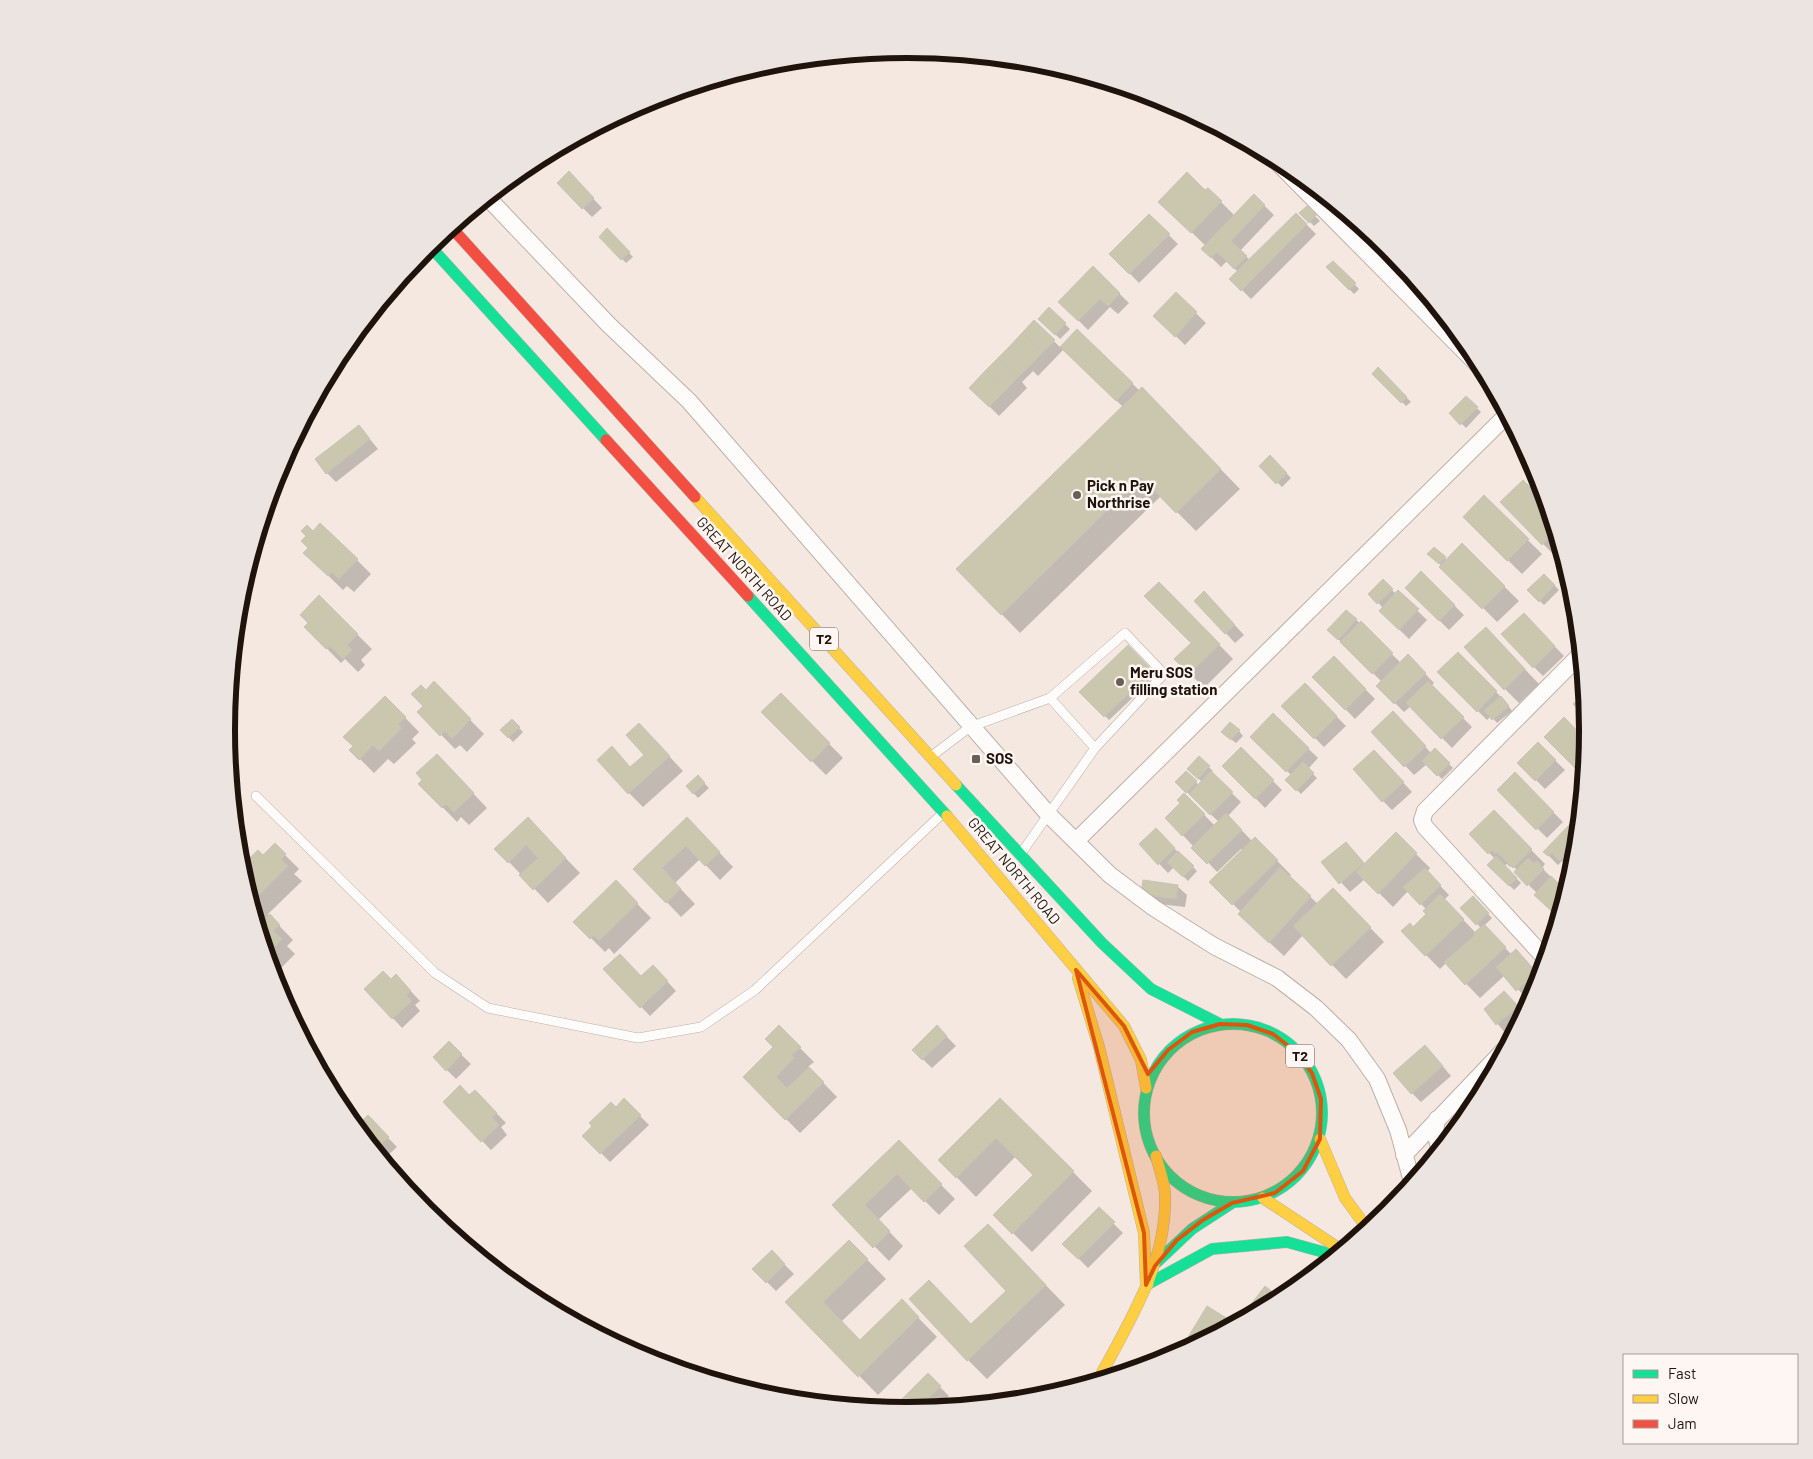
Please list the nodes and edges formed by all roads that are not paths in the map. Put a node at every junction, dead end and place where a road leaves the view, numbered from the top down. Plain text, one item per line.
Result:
1 (1299, 184) edge
2 (491, 201) edge
3 (455, 231) edge
4 (434, 251) edge
5 (1455, 342) edge
6 (1502, 420) edge
7 (1575, 660) edge
8 (1050, 698) junction
9 (970, 727) junction
10 (1095, 748) junction
11 (931, 756) junction
12 (256, 796) dead end
13 (944, 812) junction
14 (1049, 815) junction
15 (1076, 841) junction
16 (1020, 855) junction
17 (1540, 953) edge
18 (1076, 970) junction
19 (1220, 1024) junction
20 (1487, 1067) edge
21 (1146, 1088) junction
22 (1437, 1119) junction
23 (1320, 1139) junction
24 (1438, 1142) edge
25 (1404, 1154) junction
26 (1156, 1156) junction
27 (1410, 1175) edge
28 (1263, 1198) junction
29 (1232, 1203) junction
30 (1363, 1223) edge
31 (1335, 1247) edge
32 (1328, 1253) edge
33 (1155, 1266) junction
34 (1146, 1285) junction
35 (1102, 1372) edge

1 - 5 street
2 - 9 street
3 - 11 main road, GREAT NORTH ROAD / T2
4 - 13 main road, GREAT NORTH ROAD / T2
6 - 15 street
7 - 17 street
8 - 9 lane
8 - 10 lane
8 - 10 lane
9 - 11 lane
9 - 14 street
10 - 14 lane
11 - 16 main road, GREAT NORTH ROAD / T2
12 - 13 lane
13 - 18 main road, GREAT NORTH ROAD / T2
14 - 15 street
14 - 16 lane
15 - 25 street
16 - 19 main road, GREAT NORTH ROAD / T2
18 - 21 main road, GREAT NORTH ROAD / T2
18 - 34 main road
19 - 21 main road, T2
19 - 23 main road, T2
20 - 22 street
21 - 26 main road, T2
22 - 24 street
22 - 25 street
23 - 28 main road, T2
23 - 30 main road, T2
25 - 27 street
26 - 29 main road, T2
26 - 33 main road
28 - 29 main road, T2
28 - 31 main road
29 - 33 main road
32 - 34 main road
33 - 34 main road
34 - 35 main road

